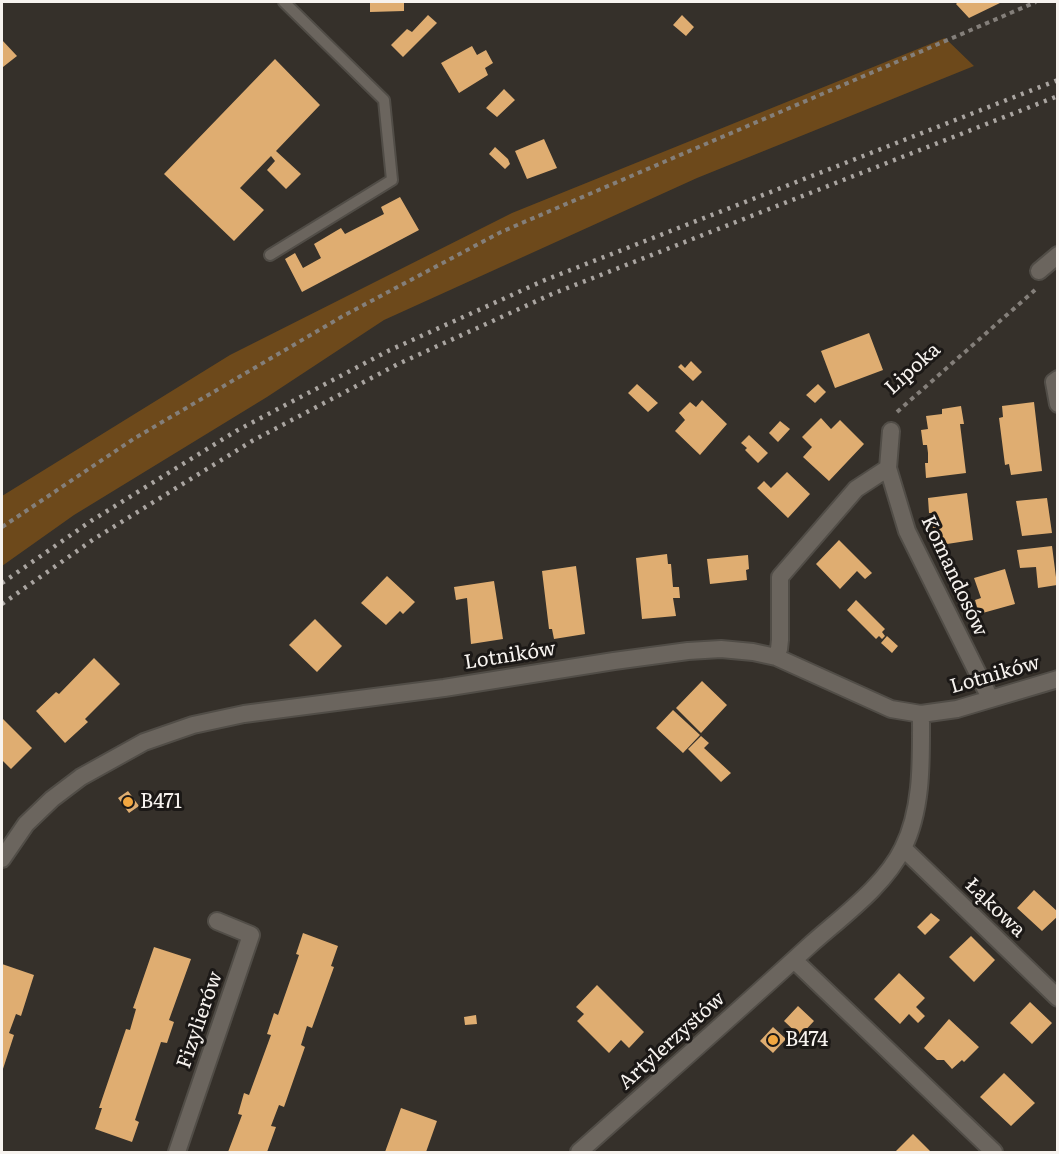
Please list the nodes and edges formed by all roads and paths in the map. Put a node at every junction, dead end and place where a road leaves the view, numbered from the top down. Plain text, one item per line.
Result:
1 (284, 2) edge
2 (1036, 2) edge
3 (270, 255) dead end
4 (1058, 255) edge
5 (1040, 271) joint
6 (1058, 379) edge
7 (1058, 404) edge
8 (891, 431) joint
9 (888, 468) junction
10 (2, 527) edge
11 (776, 657) junction
12 (1058, 679) edge
13 (990, 698) junction
14 (921, 714) junction
15 (903, 848) junction
16 (2, 859) edge
17 (217, 921) dead end
18 (794, 960) junction
19 (1058, 998) edge
20 (177, 1152) edge
21 (579, 1152) edge
22 (994, 1152) edge

1 - 3 lane
2 - 10 path
4 - 5 street
5 - 8 path, Lipoka
6 - 7 street
8 - 9 street
9 - 11 street
9 - 13 street, Komandosów
11 - 14 street, Lotników
11 - 16 street, Lotników
12 - 13 street, Lotników
13 - 14 street, Lotników
14 - 15 street, Artylerzystów
15 - 18 street, Artylerzystów
15 - 19 street, Łąkowa
17 - 20 street, Fizylierów
18 - 21 street, Artylerzystów
18 - 22 street

